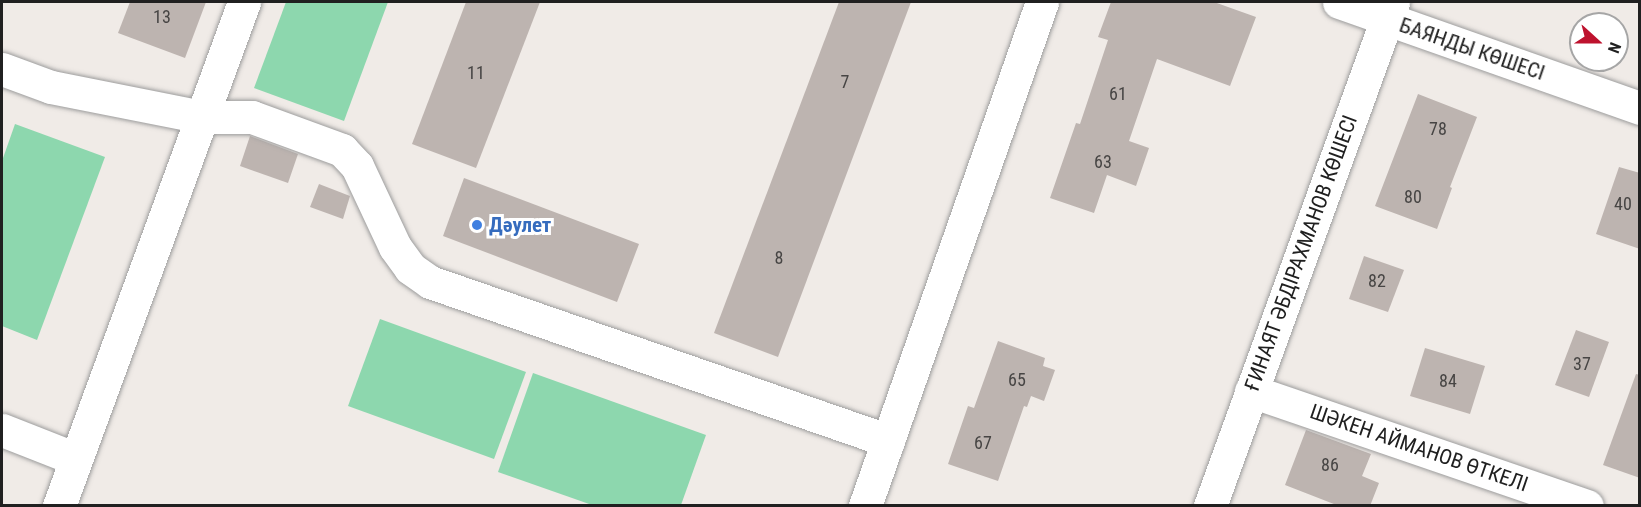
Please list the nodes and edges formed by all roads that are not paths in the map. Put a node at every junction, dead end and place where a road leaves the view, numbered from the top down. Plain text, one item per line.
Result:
1 (244, 2) edge
2 (1339, 2) edge
3 (1036, 3) edge
4 (1390, 10) edge
5 (2, 69) edge
6 (1640, 108) edge
7 (203, 117) junction
8 (1251, 391) junction
9 (2, 430) edge
10 (888, 441) junction
11 (76, 459) junction
12 (59, 506) edge
13 (865, 506) edge
14 (1210, 506) edge
15 (1587, 506) edge

1 - 7 street
2 - 4 street, БАЯНДЫ КӨШЕСІ
3 - 10 street
4 - 6 street, БАЯНДЫ КӨШЕСІ
4 - 8 street, ҒИНАЯТ ӘБДІРАХМАНОВ КӨШЕСІ
5 - 7 street
7 - 10 street
7 - 11 street
8 - 14 street, ҒИНАЯТ ӘБДІРАХМАНОВ КӨШЕСІ
8 - 15 street, ШӘКЕН АЙМАНОВ ӨТКЕЛІ
9 - 11 street
10 - 13 street
11 - 12 street

